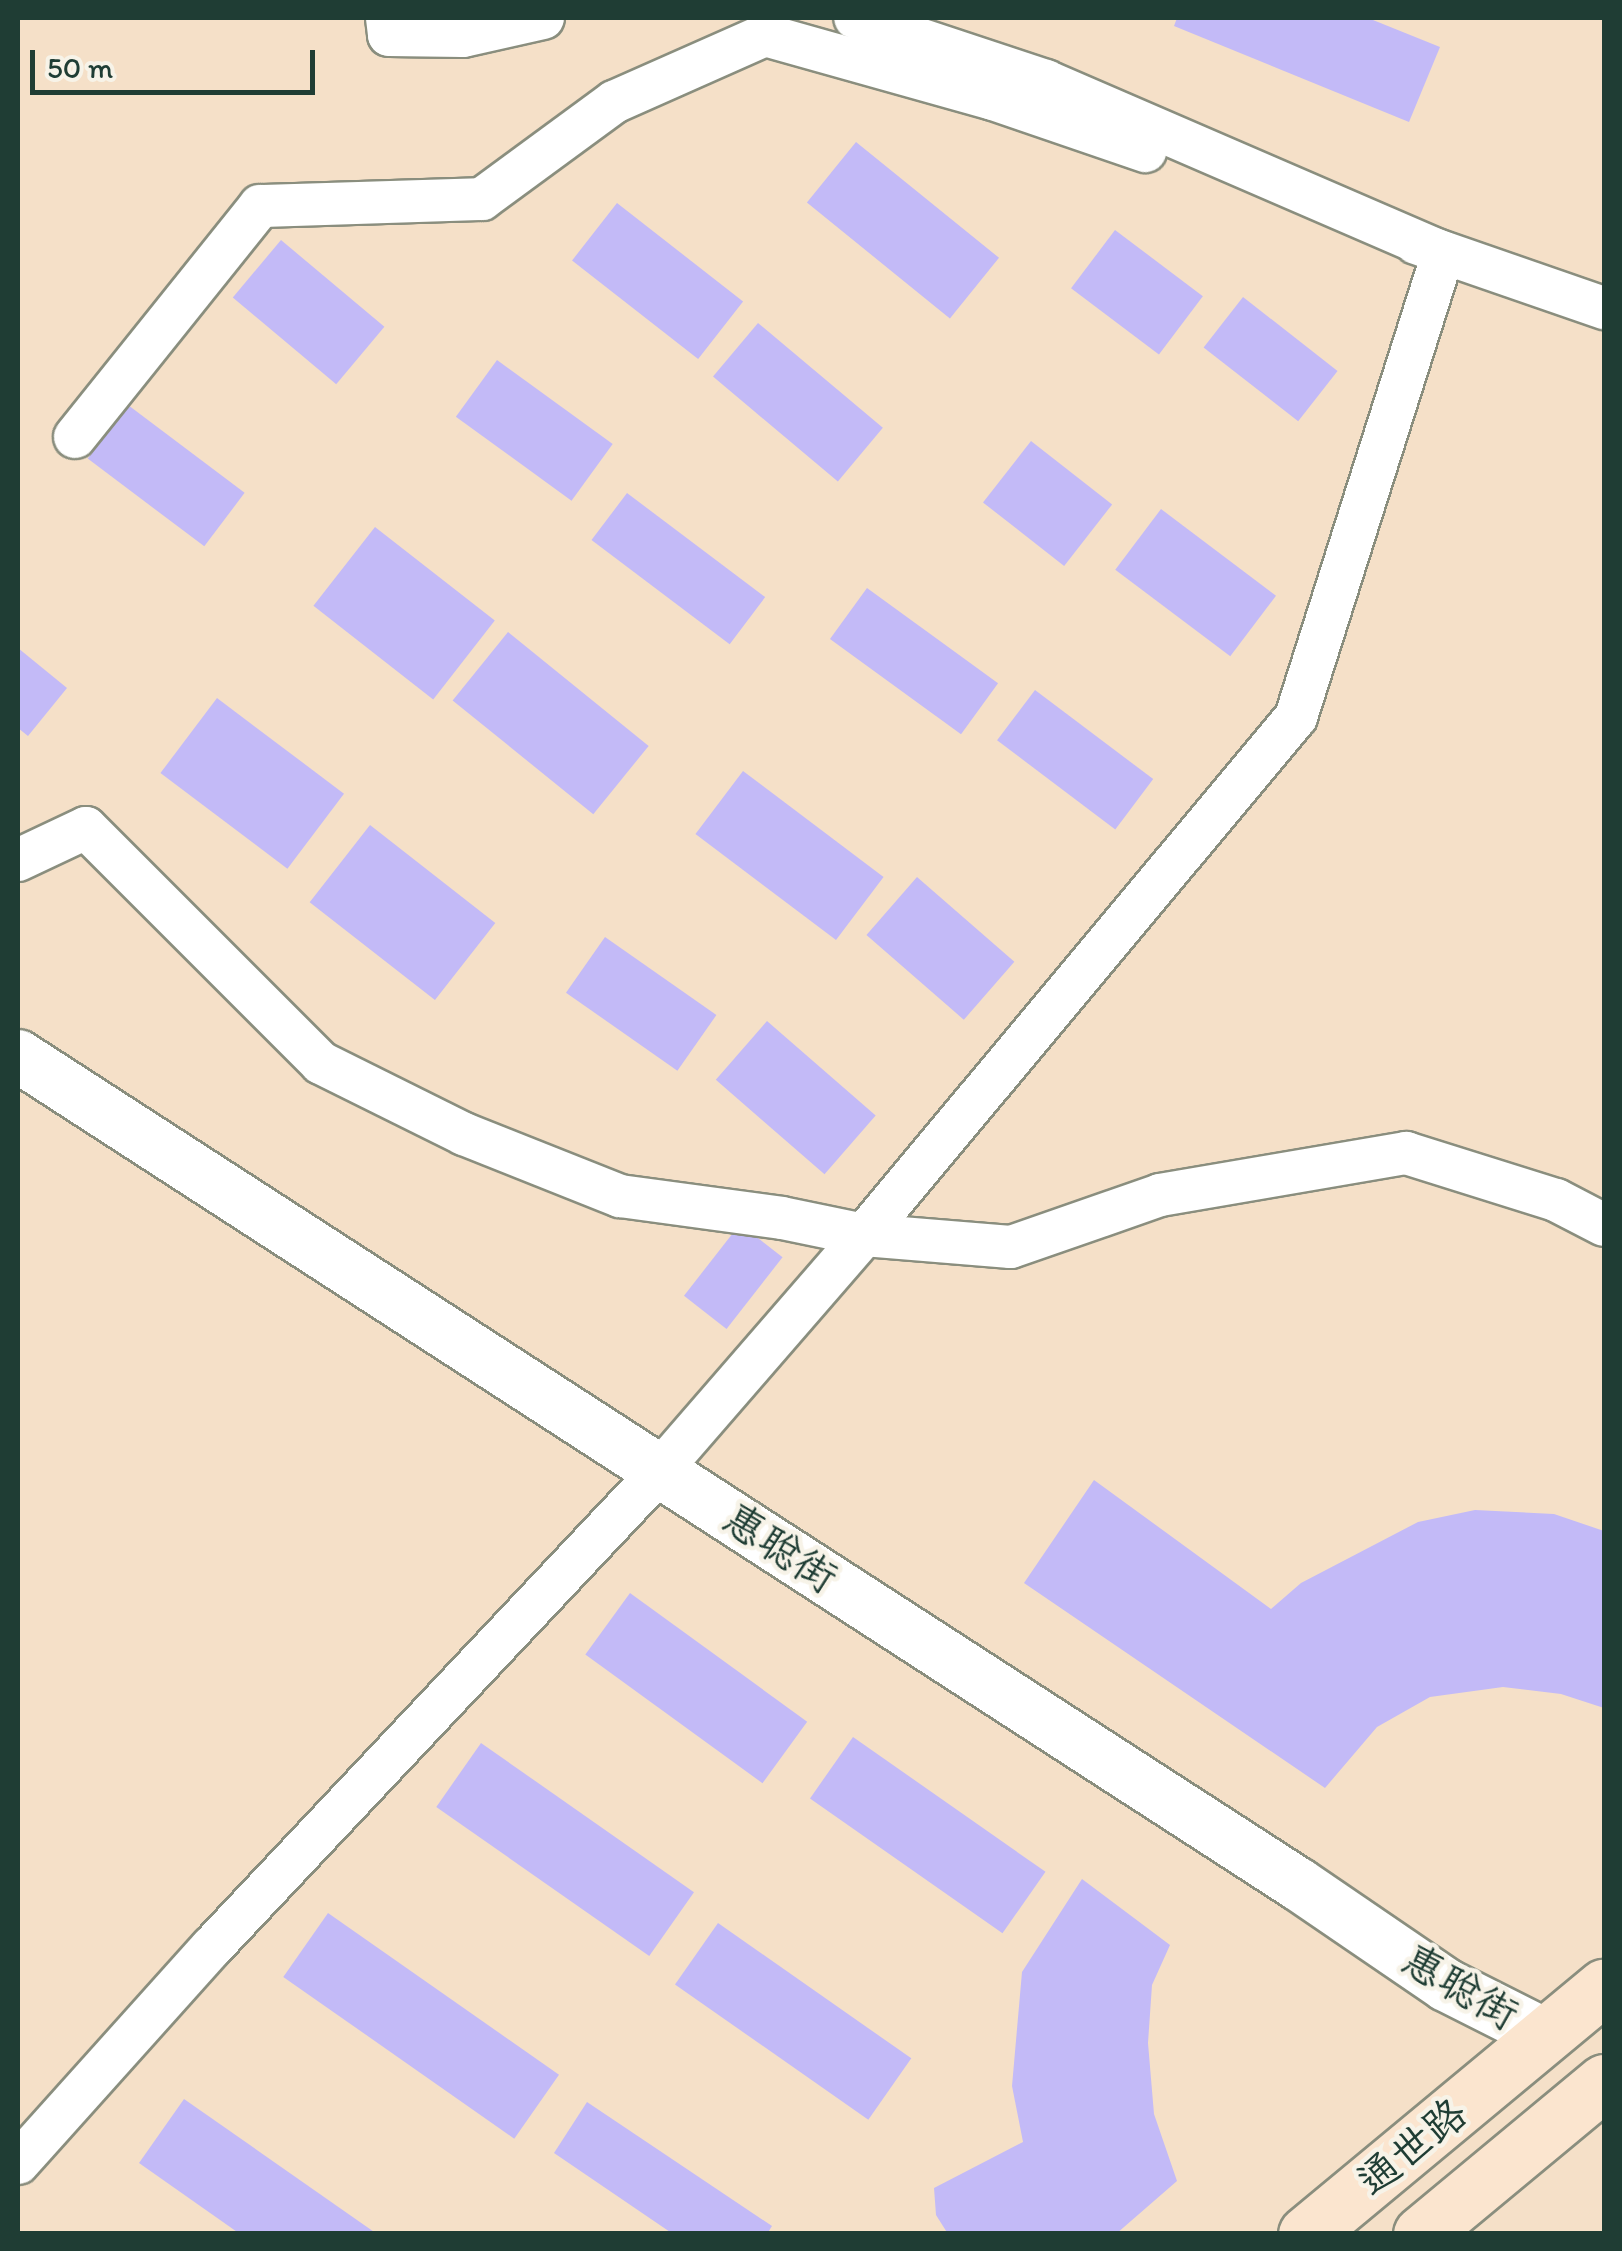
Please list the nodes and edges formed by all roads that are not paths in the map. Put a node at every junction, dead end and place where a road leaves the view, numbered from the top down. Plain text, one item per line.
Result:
1 (388, 18) edge
2 (543, 18) edge
3 (855, 18) edge
4 (1443, 252) junction
5 (1604, 308) edge
6 (74, 437) dead end
7 (18, 860) edge
8 (18, 1056) edge
9 (18, 1077) edge
10 (1604, 1225) edge
11 (864, 1235) junction
12 (655, 1475) junction
13 (1604, 1987) edge
14 (1532, 2047) junction
15 (1598, 2097) edge
16 (18, 2163) edge
17 (1306, 2234) edge
18 (1421, 2234) edge

1 - 2 street
3 - 4 street
4 - 5 street
4 - 6 street
4 - 11 street
7 - 11 street
8 - 12 street, 惠聪街
9 - 12 street, 惠聪街
10 - 11 street
11 - 12 street
12 - 14 street, 惠聪街
12 - 16 street
13 - 14 main road, 通世路
14 - 15 main road
14 - 17 main road, 通世路
15 - 18 main road, 通世路

